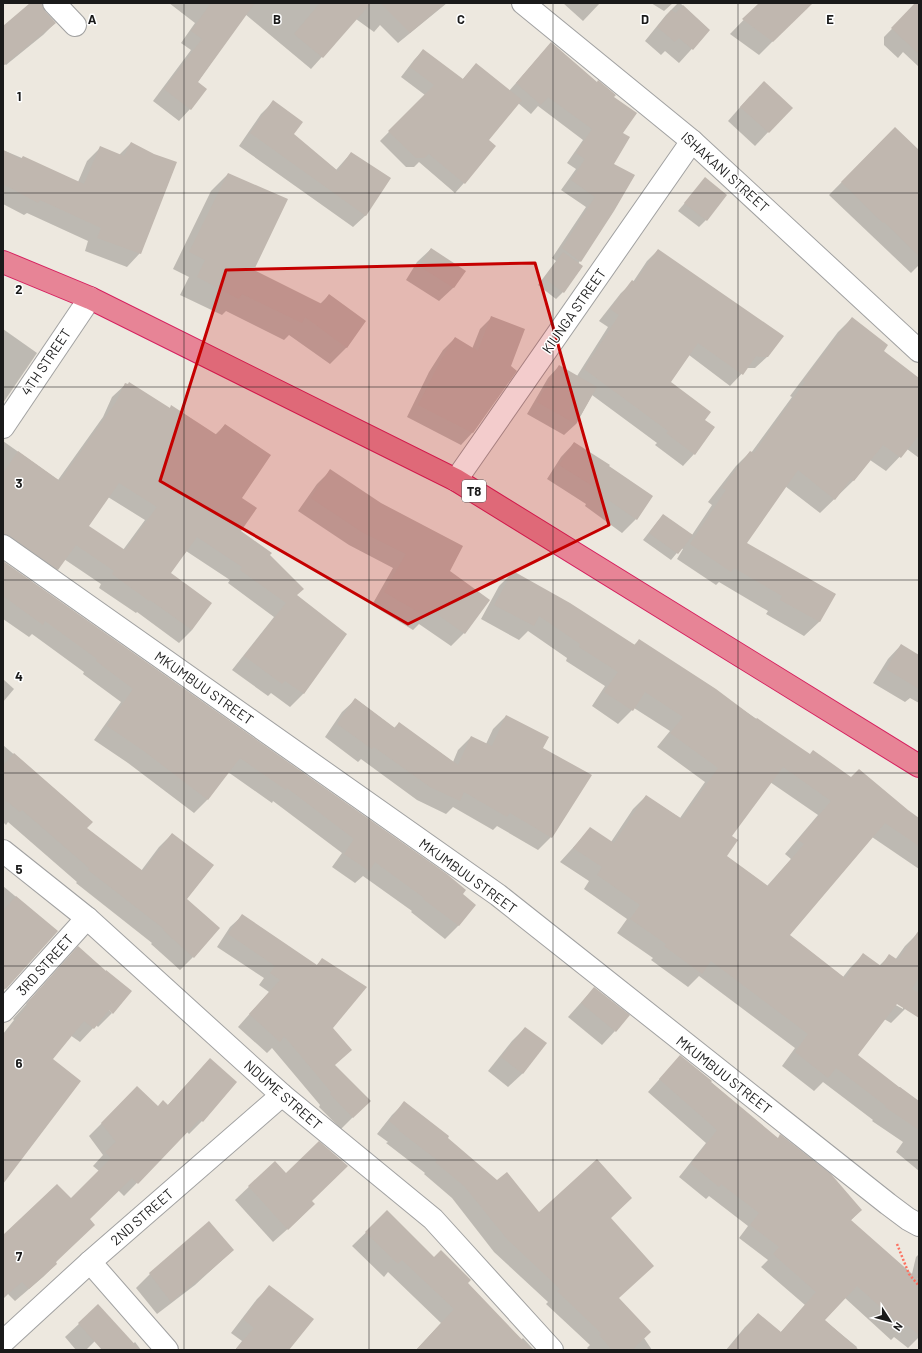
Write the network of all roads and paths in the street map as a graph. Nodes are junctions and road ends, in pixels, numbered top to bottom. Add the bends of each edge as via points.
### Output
1 (54, 3) edge
2 (523, 3) edge
3 (75, 25) dead end
4 (692, 141) junction
5 (3, 262) edge
6 (90, 298) junction
7 (919, 351) edge
8 (3, 427) edge
9 (456, 480) junction
10 (3, 546) edge
11 (919, 766) edge
12 (3, 851) edge
13 (87, 918) junction
14 (3, 1011) edge
15 (282, 1095) junction
16 (919, 1225) edge
17 (896, 1243) dead end
18 (90, 1262) junction
19 (919, 1286) edge
20 (3, 1342) edge
21 (167, 1350) edge
22 (552, 1350) edge

1 - 3 street
2 - 4 street, ISHAKANI STREET
4 - 7 street, ISHAKANI STREET
4 - 9 street, KIUNGA STREET
5 - 6 highway, T8
6 - 8 street, 4TH STREET
6 - 9 highway, T8
9 - 11 highway, T8
10 - 16 street, MKUMBUU STREET via 498,895 881,1199
12 - 13 street, NDUME STREET
13 - 14 street, 3RD STREET
13 - 15 street, NDUME STREET
15 - 18 street, 2ND STREET
15 - 22 street, NDUME STREET via 433,1219
17 - 19 path via 909,1274
18 - 20 street, 2ND STREET
18 - 21 street

